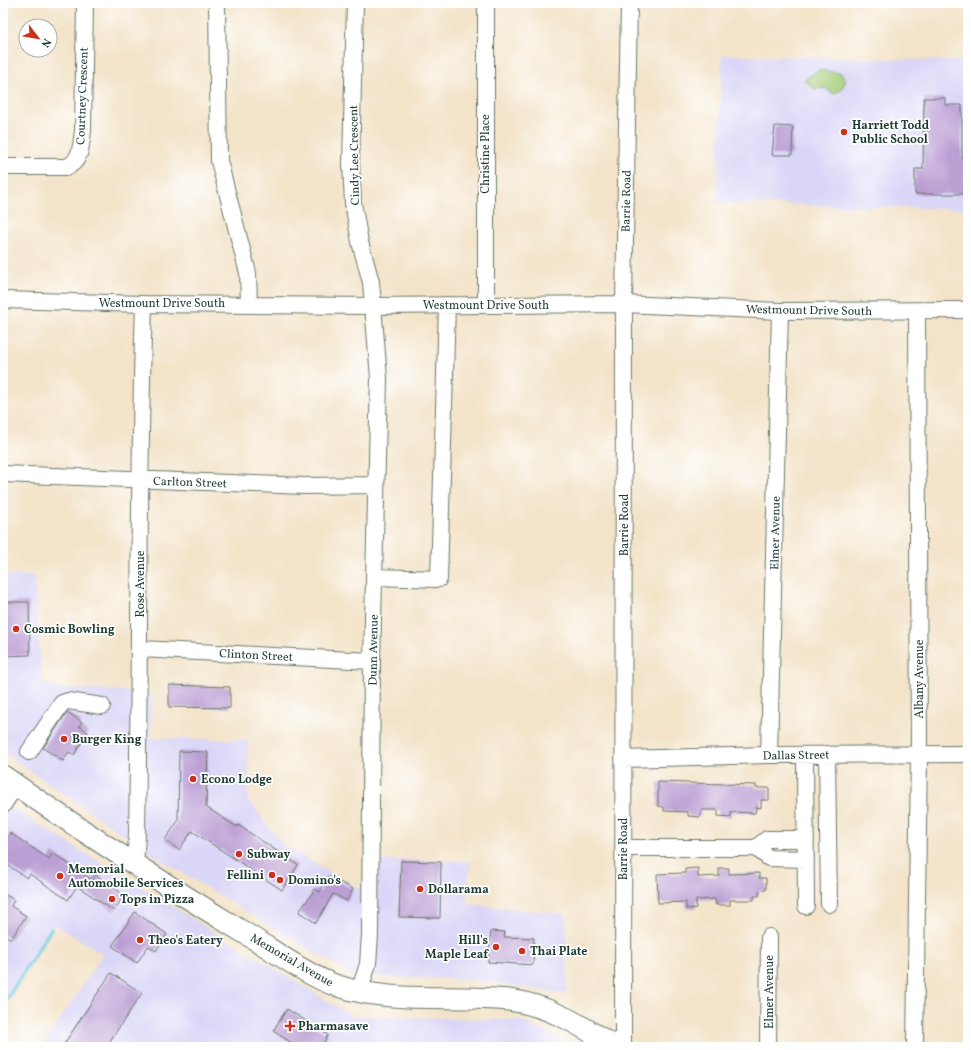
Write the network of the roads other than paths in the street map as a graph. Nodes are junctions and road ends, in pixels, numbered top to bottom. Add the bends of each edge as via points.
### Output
1 (85, 3) edge
2 (217, 3) edge
3 (355, 3) edge
4 (486, 3) edge
5 (629, 3) edge
6 (3, 167) edge
7 (3, 300) edge
8 (144, 304) junction
9 (249, 304) junction
10 (624, 304) junction
11 (447, 305) junction
12 (486, 305) junction
13 (373, 306) junction
14 (968, 310) edge
15 (780, 311) junction
16 (917, 311) junction
17 (3, 474) edge
18 (139, 480) junction
19 (376, 485) junction
20 (374, 577) junction
21 (140, 649) junction
22 (372, 661) junction
23 (102, 706) dead end
24 (29, 752) dead end
25 (805, 754) junction
26 (827, 754) junction
27 (919, 754) junction
28 (968, 754) edge
29 (769, 755) junction
30 (623, 759) junction
31 (9, 781) edge
32 (3, 805) edge
33 (806, 839) junction
34 (623, 848) junction
35 (756, 848) junction
36 (806, 859) junction
37 (135, 864) junction
38 (829, 904) dead end
39 (806, 906) dead end
40 (769, 937) dead end
41 (359, 992) junction
42 (615, 1047) edge
43 (623, 1047) edge
44 (768, 1047) edge
45 (915, 1047) edge

1 - 6 street, Courtney Crescent via 83,130 80,152 74,164 67,167
2 - 9 street via 219,161 248,272
3 - 13 street, Cindy Lee Crescent via 351,163 353,203 371,282
4 - 12 street, Christine Place
5 - 10 street, Barrie Road
7 - 8 street, Westmount Drive South
8 - 9 street, Westmount Drive South
8 - 18 street, Rose Avenue
9 - 13 street, Westmount Drive South
10 - 12 street, Westmount Drive South
10 - 15 street, Westmount Drive South
10 - 30 street, Barrie Road
11 - 12 street, Westmount Drive South
11 - 13 street, Westmount Drive South
11 - 20 street via 439,579
13 - 19 street, Dunn Avenue via 379,378
14 - 16 street, Westmount Drive South
15 - 16 street, Westmount Drive South
15 - 29 street, Elmer Avenue
16 - 27 street, Albany Avenue
17 - 18 street, Carlton Street
18 - 19 street, Carlton Street via 304,486
18 - 21 street, Rose Avenue
19 - 20 street, Dunn Avenue
20 - 22 street, Dunn Avenue
21 - 22 street, Clinton Street
21 - 37 street, Rose Avenue
22 - 41 street, Dunn Avenue via 370,934 368,964
23 - 24 street via 68,701 62,703
25 - 26 street, Dallas Street
25 - 29 street, Dallas Street
25 - 33 street
26 - 27 street, Dallas Street
26 - 38 street
27 - 28 street, Dallas Street
27 - 45 street, Albany Avenue
29 - 30 street, Dallas Street
30 - 34 street, Barrie Road
31 - 32 street
31 - 37 main road, Memorial Avenue
33 - 35 street via 767,839
33 - 36 street
34 - 35 street
34 - 43 street, Barrie Road
35 - 36 street via 769,858
36 - 39 street
37 - 41 main road, Memorial Avenue via 320,978
40 - 44 street, Elmer Avenue
41 - 42 main road, Memorial Avenue via 403,997 510,1000 572,1020

